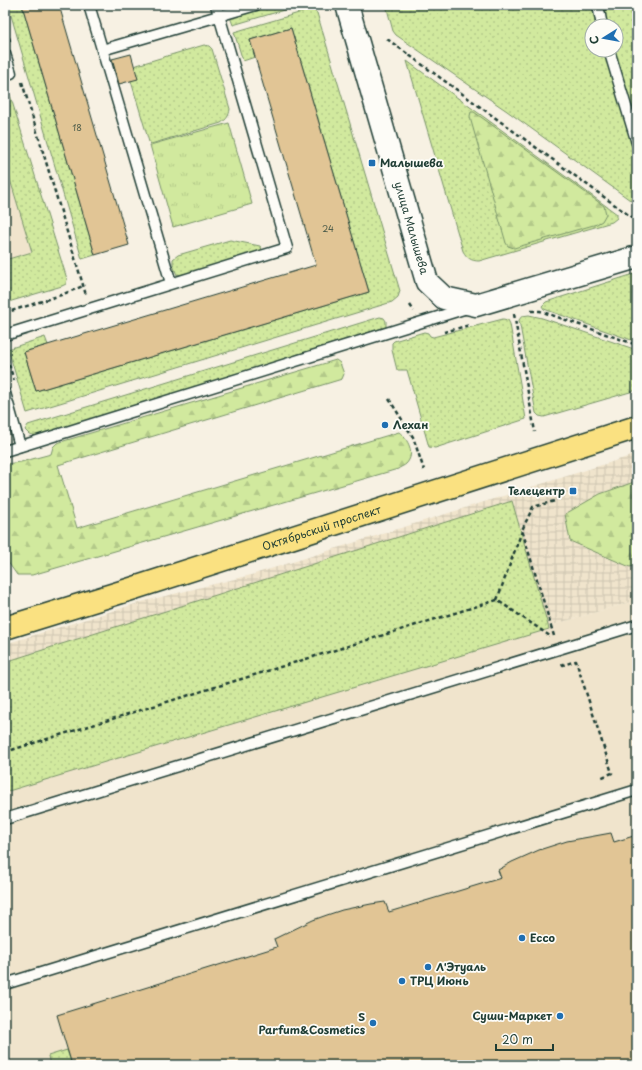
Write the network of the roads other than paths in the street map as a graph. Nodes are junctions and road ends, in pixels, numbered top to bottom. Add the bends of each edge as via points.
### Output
1 (89, 5) edge
2 (216, 5) edge
3 (256, 5) edge
4 (347, 5) edge
5 (598, 5) edge
6 (219, 16) junction
7 (600, 18) edge
8 (102, 50) junction
9 (5, 54) edge
10 (611, 58) edge
11 (5, 75) edge
12 (637, 143) edge
13 (637, 257) edge
14 (171, 283) junction
15 (476, 314) junction
16 (5, 335) edge
17 (5, 393) edge
18 (637, 427) edge
19 (20, 446) junction
20 (5, 451) edge
21 (637, 625) edge
22 (5, 628) edge
23 (637, 790) edge
24 (5, 819) edge
25 (5, 984) edge

1 - 8 lane
2 - 6 lane
3 - 6 lane
4 - 15 street, улица Малышева via 427,282 444,298
5 - 7 lane
6 - 8 lane
6 - 14 lane via 287,248
8 - 14 lane
9 - 11 lane via 11,73
10 - 12 lane
13 - 15 street, улица Малышева
14 - 16 lane
15 - 19 lane via 422,322
17 - 19 lane
18 - 22 main road, Октябрьский проспект
19 - 20 lane
21 - 24 lane
23 - 25 lane

